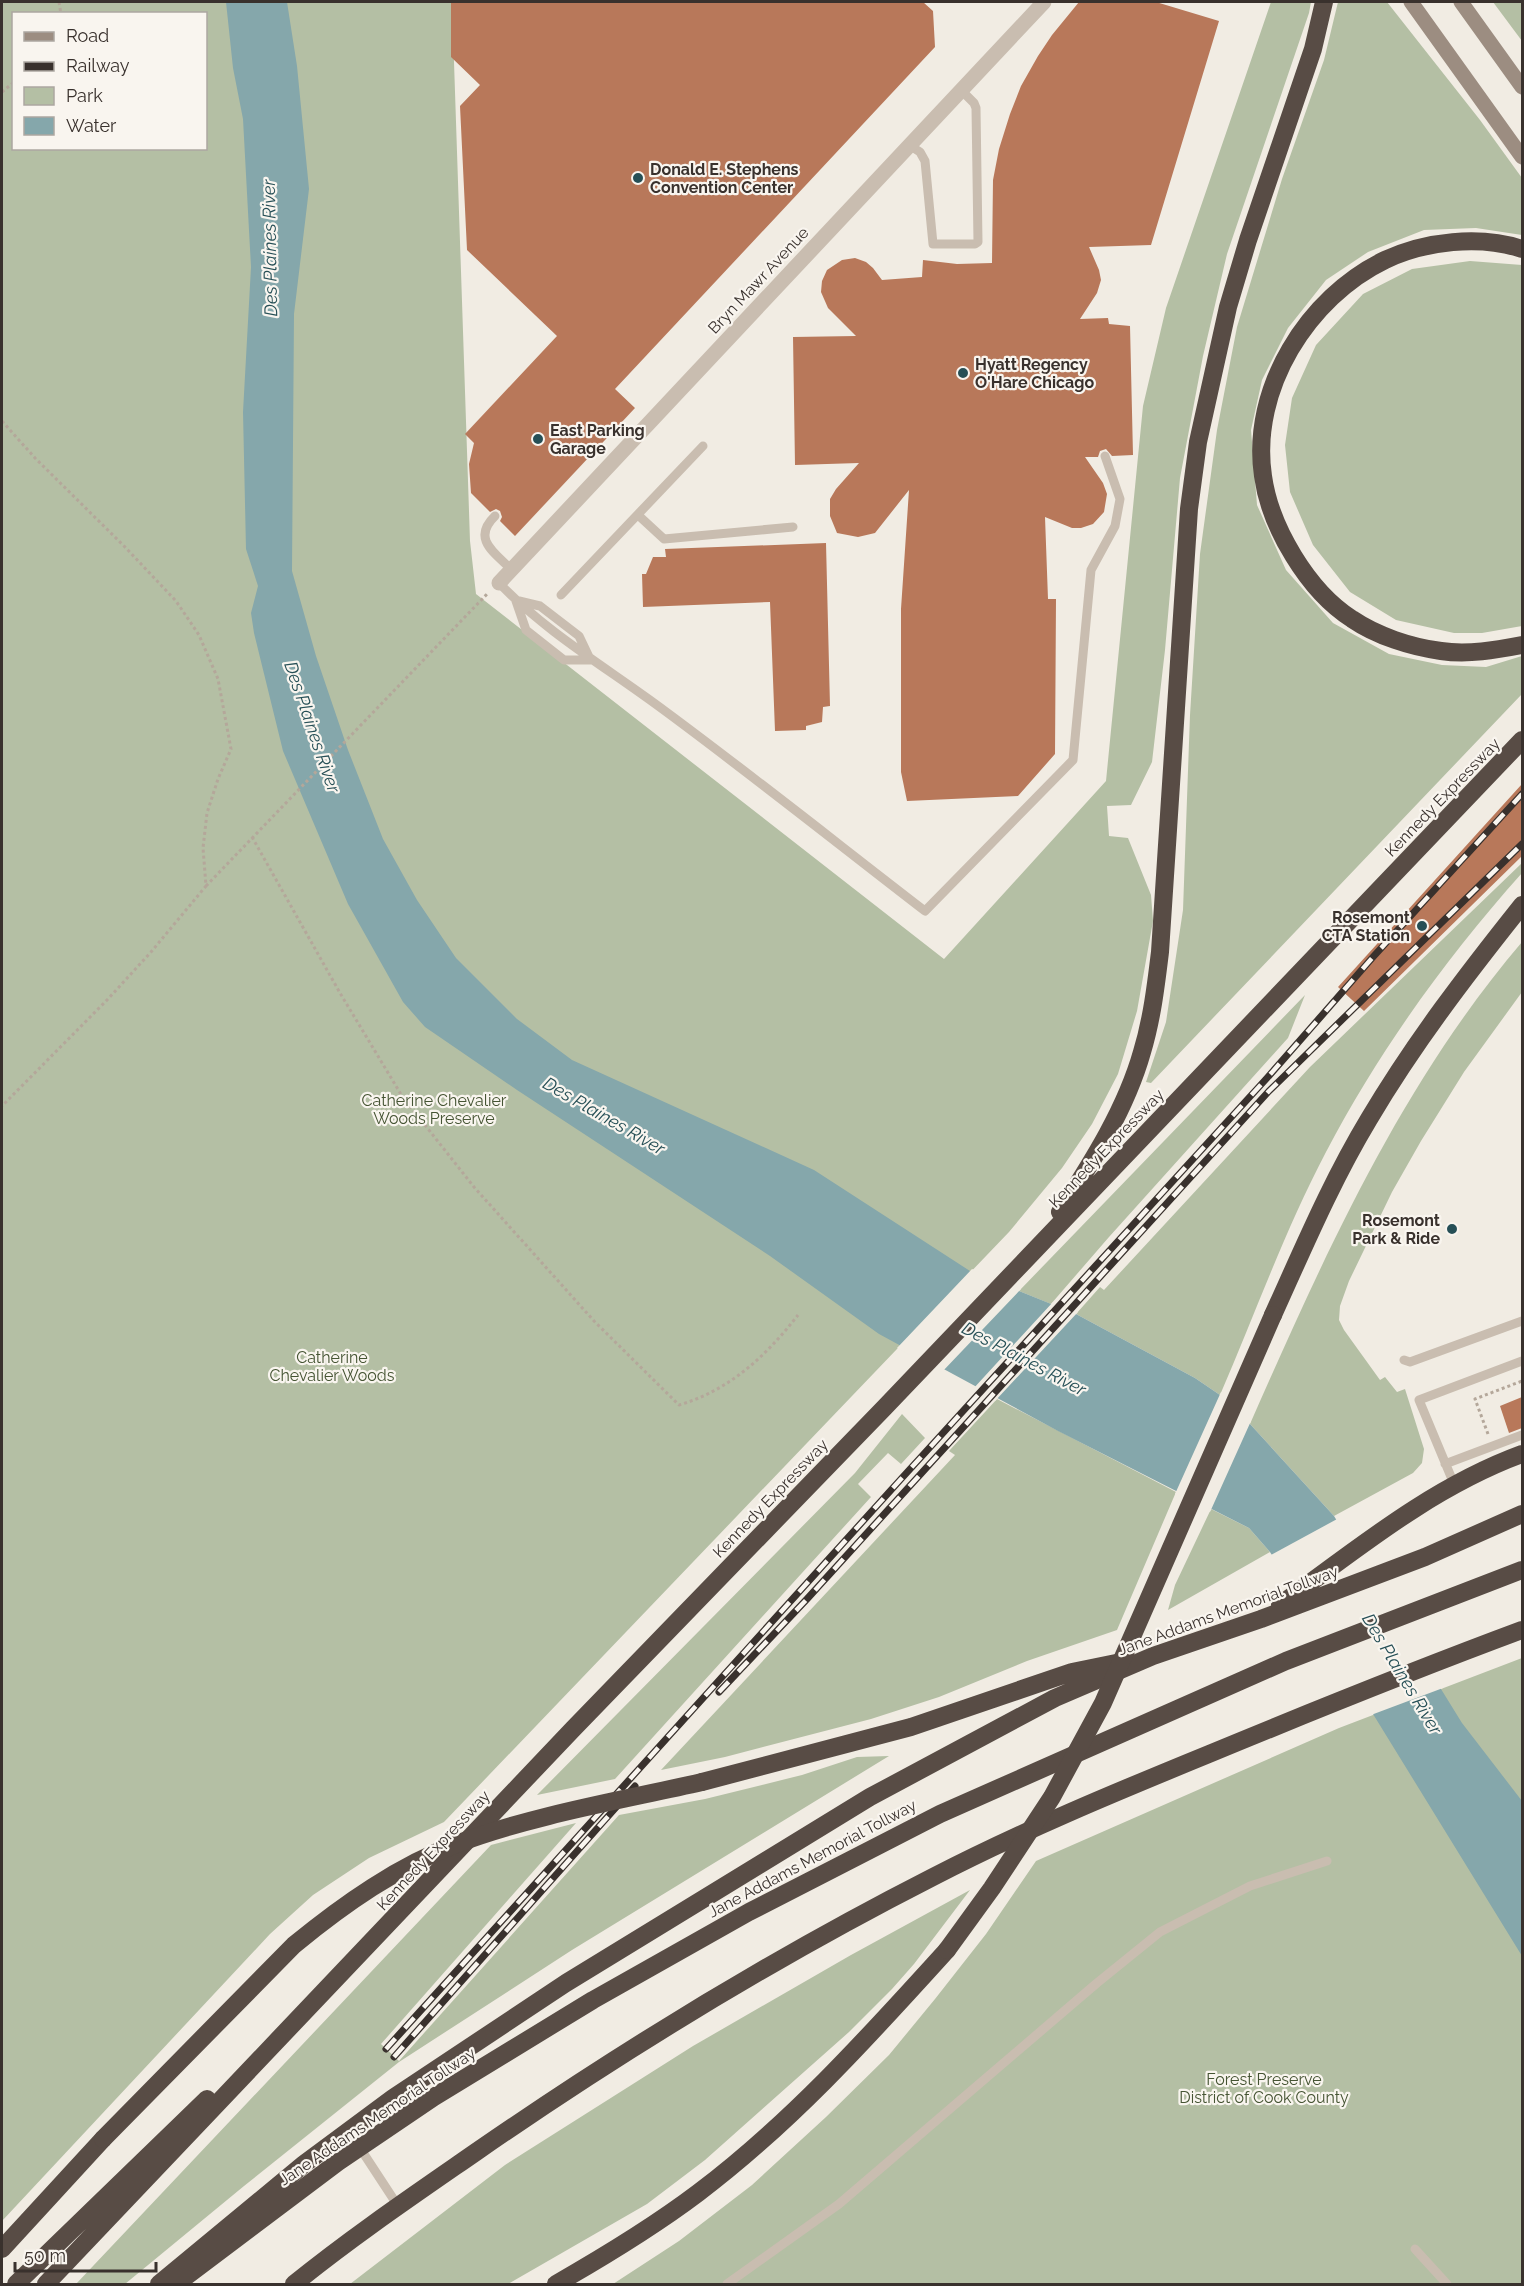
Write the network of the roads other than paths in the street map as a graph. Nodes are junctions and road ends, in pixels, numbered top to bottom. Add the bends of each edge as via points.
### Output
1 (1044, 2) edge
2 (1324, 2) edge
3 (1411, 2) edge
4 (1461, 2) edge
5 (1522, 87) edge
6 (961, 90) junction
7 (909, 146) junction
8 (1522, 157) edge
9 (1522, 249) edge
10 (703, 446) dead end
11 (1105, 456) dead end
12 (638, 515) junction
13 (495, 516) dead end
14 (793, 527) dead end
15 (512, 570) junction
16 (499, 583) joint
17 (561, 595) dead end
18 (515, 600) junction
19 (1522, 645) edge
20 (591, 660) junction
21 (1522, 740) edge
22 (1522, 905) edge
23 (1038, 1247) junction
24 (1522, 1321) edge
25 (1404, 1360) dead end
26 (1522, 1361) edge
27 (1522, 1435) edge
28 (1522, 1454) edge
29 (1445, 1464) junction
30 (1454, 1484) junction
31 (1522, 1514) edge
32 (1522, 1526) edge
33 (1475, 1536) junction
34 (1522, 1570) edge
35 (1261, 1618) junction
36 (1522, 1630) edge
37 (1154, 1656) junction
38 (1327, 1861) dead end
39 (380, 1935) junction
40 (360, 2148) junction
41 (398, 2206) junction
42 (2, 2249) edge
43 (1415, 2249) dead end
44 (16, 2284) edge
45 (46, 2284) edge
46 (159, 2284) edge
47 (176, 2284) edge
48 (294, 2284) edge
49 (556, 2284) edge
50 (726, 2284) edge
51 (1447, 2284) edge

1 - 6 street, Bryn Mawr Avenue
2 - 23 highway via 1313,49 1228,307 1198,442 1190,509 1161,940 1142,1054 1108,1133
3 - 8 main road
4 - 5 main road
6 - 7 street, Bryn Mawr Avenue
6 - 7 lane via 976,108 978,242 933,244 925,160
7 - 15 street, Bryn Mawr Avenue
9 - 19 highway via 1482,242 1425,246 1399,254 1347,282 1297,337 1281,368 1263,427 1262,474 1278,526 1305,573 1349,618 1386,636 1443,652
10 - 12 lane
11 - 20 lane via 1120,499 1115,526 1090,570 1073,760 925,911 664,710
12 - 14 lane via 664,539
12 - 17 lane
13 - 15 lane via 483,531 484,540
15 - 16 street, Bryn Mawr Avenue
16 - 18 lane
18 - 20 lane via 540,606 579,636
18 - 20 lane via 526,630 556,654 564,660
21 - 23 highway, Kennedy Expressway
22 - 49 highway, bridge via 1410,1053 1328,1195 1103,1703 1052,1797 992,1888 947,1950 824,2083 760,2142 637,2237
23 - 39 highway, Kennedy Expressway
24 - 25 lane via 1410,1362
26 - 29 lane via 1419,1400
27 - 29 lane
28 - 30 highway
29 - 30 lane
30 - 35 highway via 1402,1515
31 - 33 highway
32 - 33 highway
33 - 35 highway, Jane Addams Memorial Tollway
34 - 40 highway, Jane Addams Memorial Tollway via 1286,1661 940,1814 749,1912 593,2000 434,2097
35 - 37 highway, Jane Addams Memorial Tollway
36 - 41 highway via 1315,1710 1070,1813 935,1876 801,1947 660,2030
37 - 42 highway, bridge via 1072,1672 911,1727 494,1832 458,1843 392,1875 326,1918 294,1946 103,2139
37 - 46 highway, Jane Addams Memorial Tollway via 1054,1698 870,1797 566,1983 384,2105 304,2164
38 - 50 lane via 1250,1886 1160,1932 839,2204
39 - 44 highway
39 - 45 highway, Kennedy Expressway
40 - 41 lane
40 - 47 highway, Jane Addams Memorial Tollway
41 - 48 highway
43 - 51 lane

